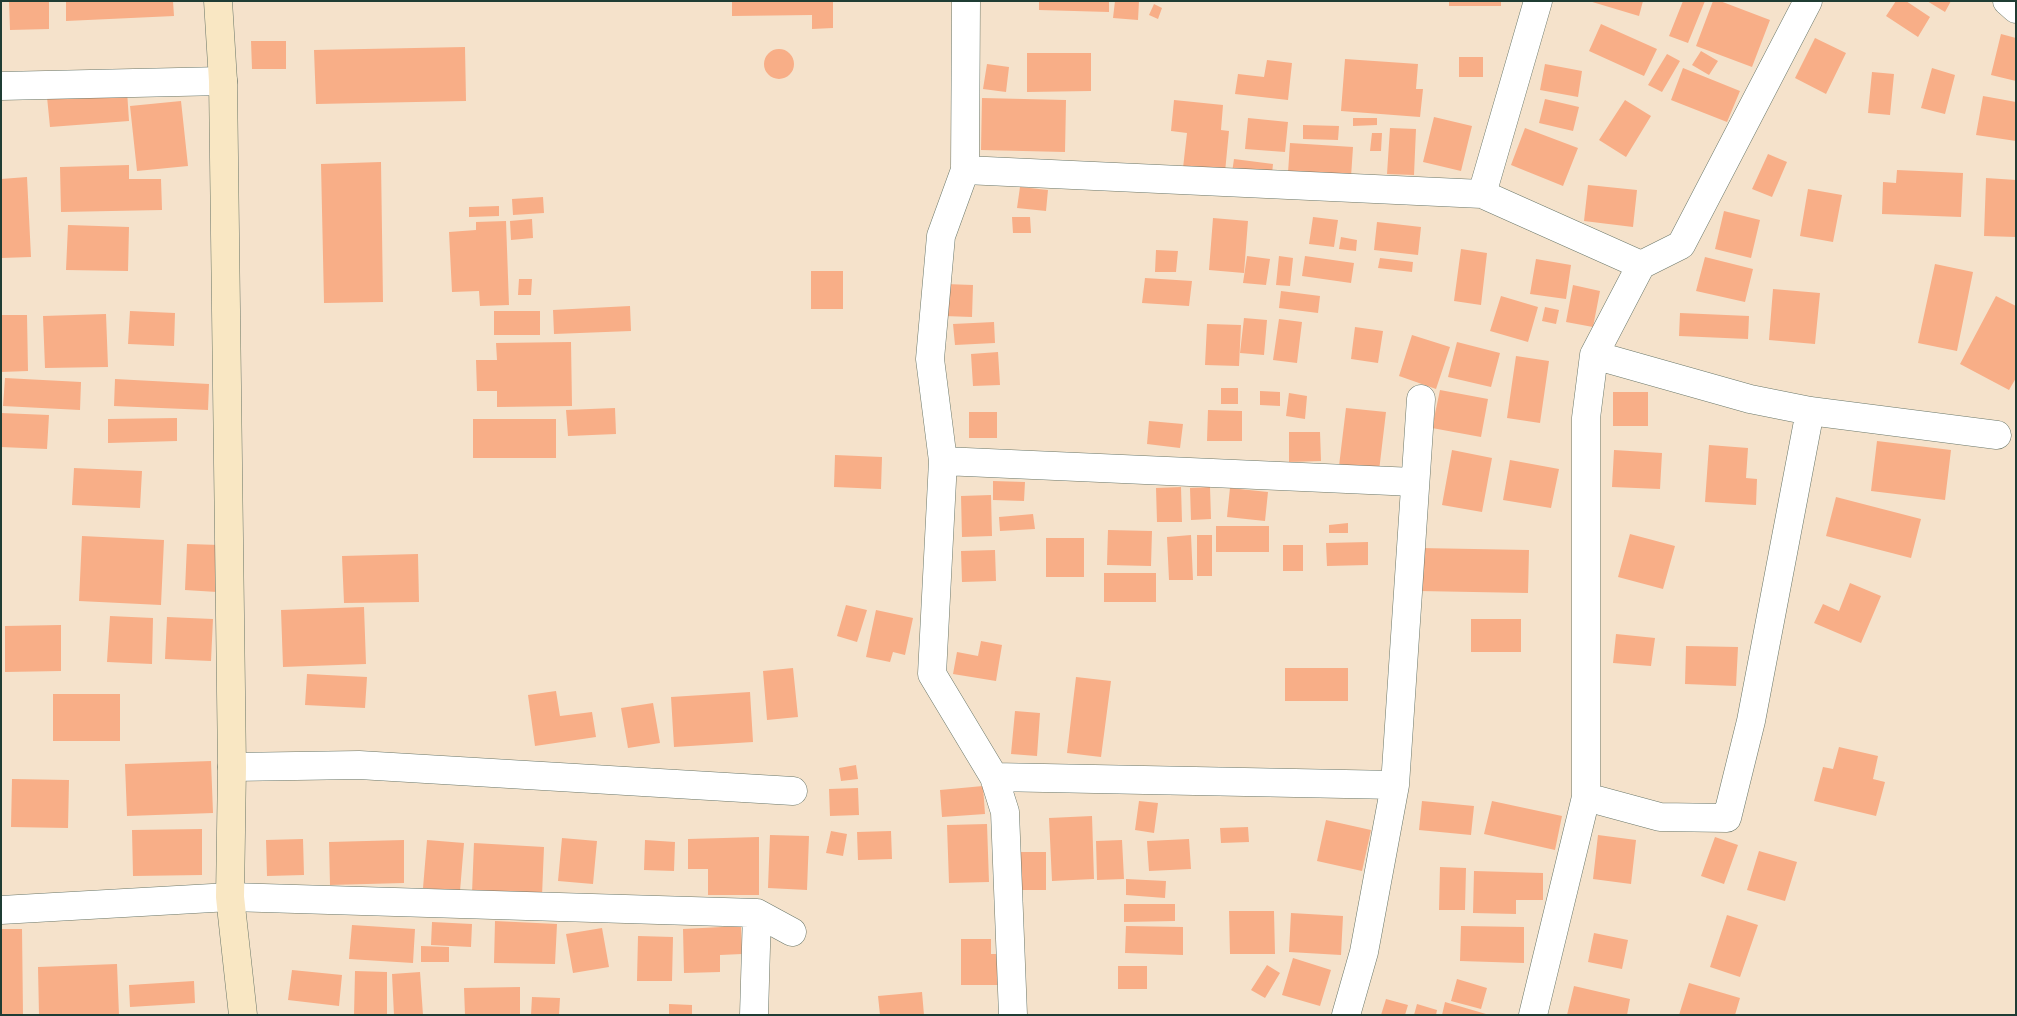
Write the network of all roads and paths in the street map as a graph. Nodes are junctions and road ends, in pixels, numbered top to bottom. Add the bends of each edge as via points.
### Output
1 (218, 1) edge
2 (966, 1) edge
3 (1538, 1) edge
4 (1808, 1) edge
5 (2007, 1) edge
6 (2016, 9) edge
7 (223, 82) junction
8 (1, 86) edge
9 (965, 170) junction
10 (1482, 194) junction
11 (1640, 264) junction
12 (1594, 355) junction
13 (1421, 399) dead end
14 (1810, 411) junction
15 (1997, 435) dead end
16 (943, 461) junction
17 (1414, 482) junction
18 (232, 767) junction
19 (994, 777) junction
20 (1395, 785) junction
21 (793, 791) dead end
22 (1586, 797) junction
23 (230, 897) junction
24 (1, 910) edge
25 (757, 913) junction
26 (792, 932) dead end
27 (243, 1015) edge
28 (754, 1015) edge
29 (1013, 1015) edge
30 (1346, 1015) edge
31 (1533, 1015) edge

1 - 7 street
2 - 9 street
3 - 10 street
4 - 11 street via 1681,245
5 - 6 street
7 - 8 street
7 - 18 street
9 - 10 street
9 - 16 street via 942,236 930,359
10 - 11 street
11 - 12 street
12 - 14 street via 1750,399
12 - 22 street via 1586,418
13 - 17 street
14 - 15 street
14 - 22 street via 1751,721 1727,818 1660,817
16 - 17 street
16 - 19 street via 932,674
17 - 20 street
18 - 21 street via 359,766
18 - 23 street
19 - 20 street
19 - 29 street via 1005,812
20 - 30 street via 1364,952
22 - 31 street
23 - 24 street
23 - 25 street
23 - 27 street
25 - 26 street
25 - 28 street

